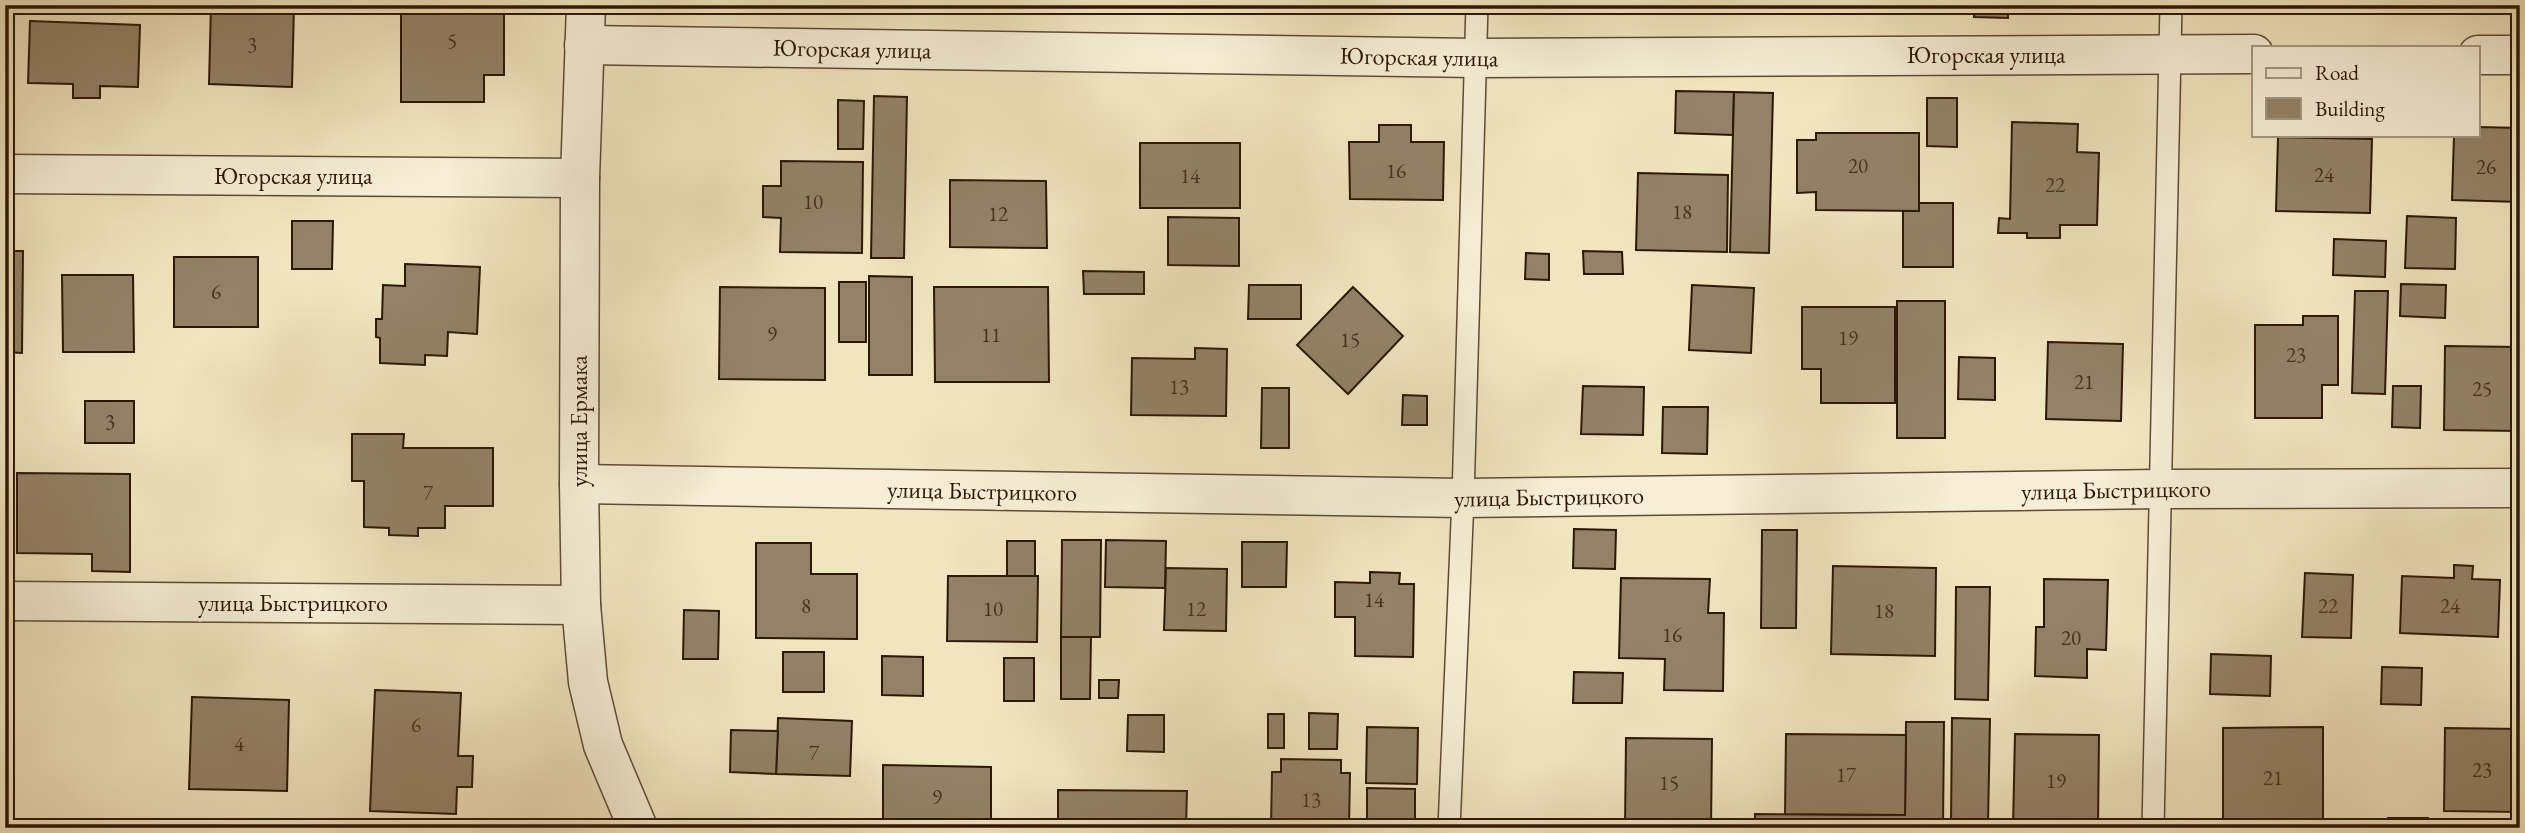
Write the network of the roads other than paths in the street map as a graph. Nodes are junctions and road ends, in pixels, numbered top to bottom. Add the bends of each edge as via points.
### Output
1 (586, 5) edge
2 (1477, 5) edge
3 (2171, 5) edge
4 (584, 45) junction
5 (2169, 53) junction
6 (2252, 54) edge
7 (2480, 55) edge
8 (2520, 55) edge
9 (1476, 58) junction
10 (5, 174) edge
11 (580, 178) junction
12 (579, 484) junction
13 (2520, 488) edge
14 (2160, 489) junction
15 (1464, 498) junction
16 (5, 601) edge
17 (581, 605) junction
18 (638, 828) edge
19 (1448, 828) edge
20 (2153, 828) edge

1 - 4 street, улица Ермака
2 - 9 lane
3 - 5 lane
4 - 9 street, Югорская улица
4 - 11 street, улица Ермака
5 - 6 street, Югорская улица
5 - 9 street, Югорская улица
5 - 14 lane
7 - 8 street
9 - 15 lane
10 - 11 street, Югорская улица
11 - 12 street, улица Ермака
12 - 15 street, улица Быстрицкого
12 - 17 street, улица Ермака
13 - 14 street, улица Быстрицкого
14 - 15 street, улица Быстрицкого
14 - 20 lane
15 - 19 lane
16 - 17 street, улица Быстрицкого
17 - 18 street, улица Ермака via 589,682 603,745

